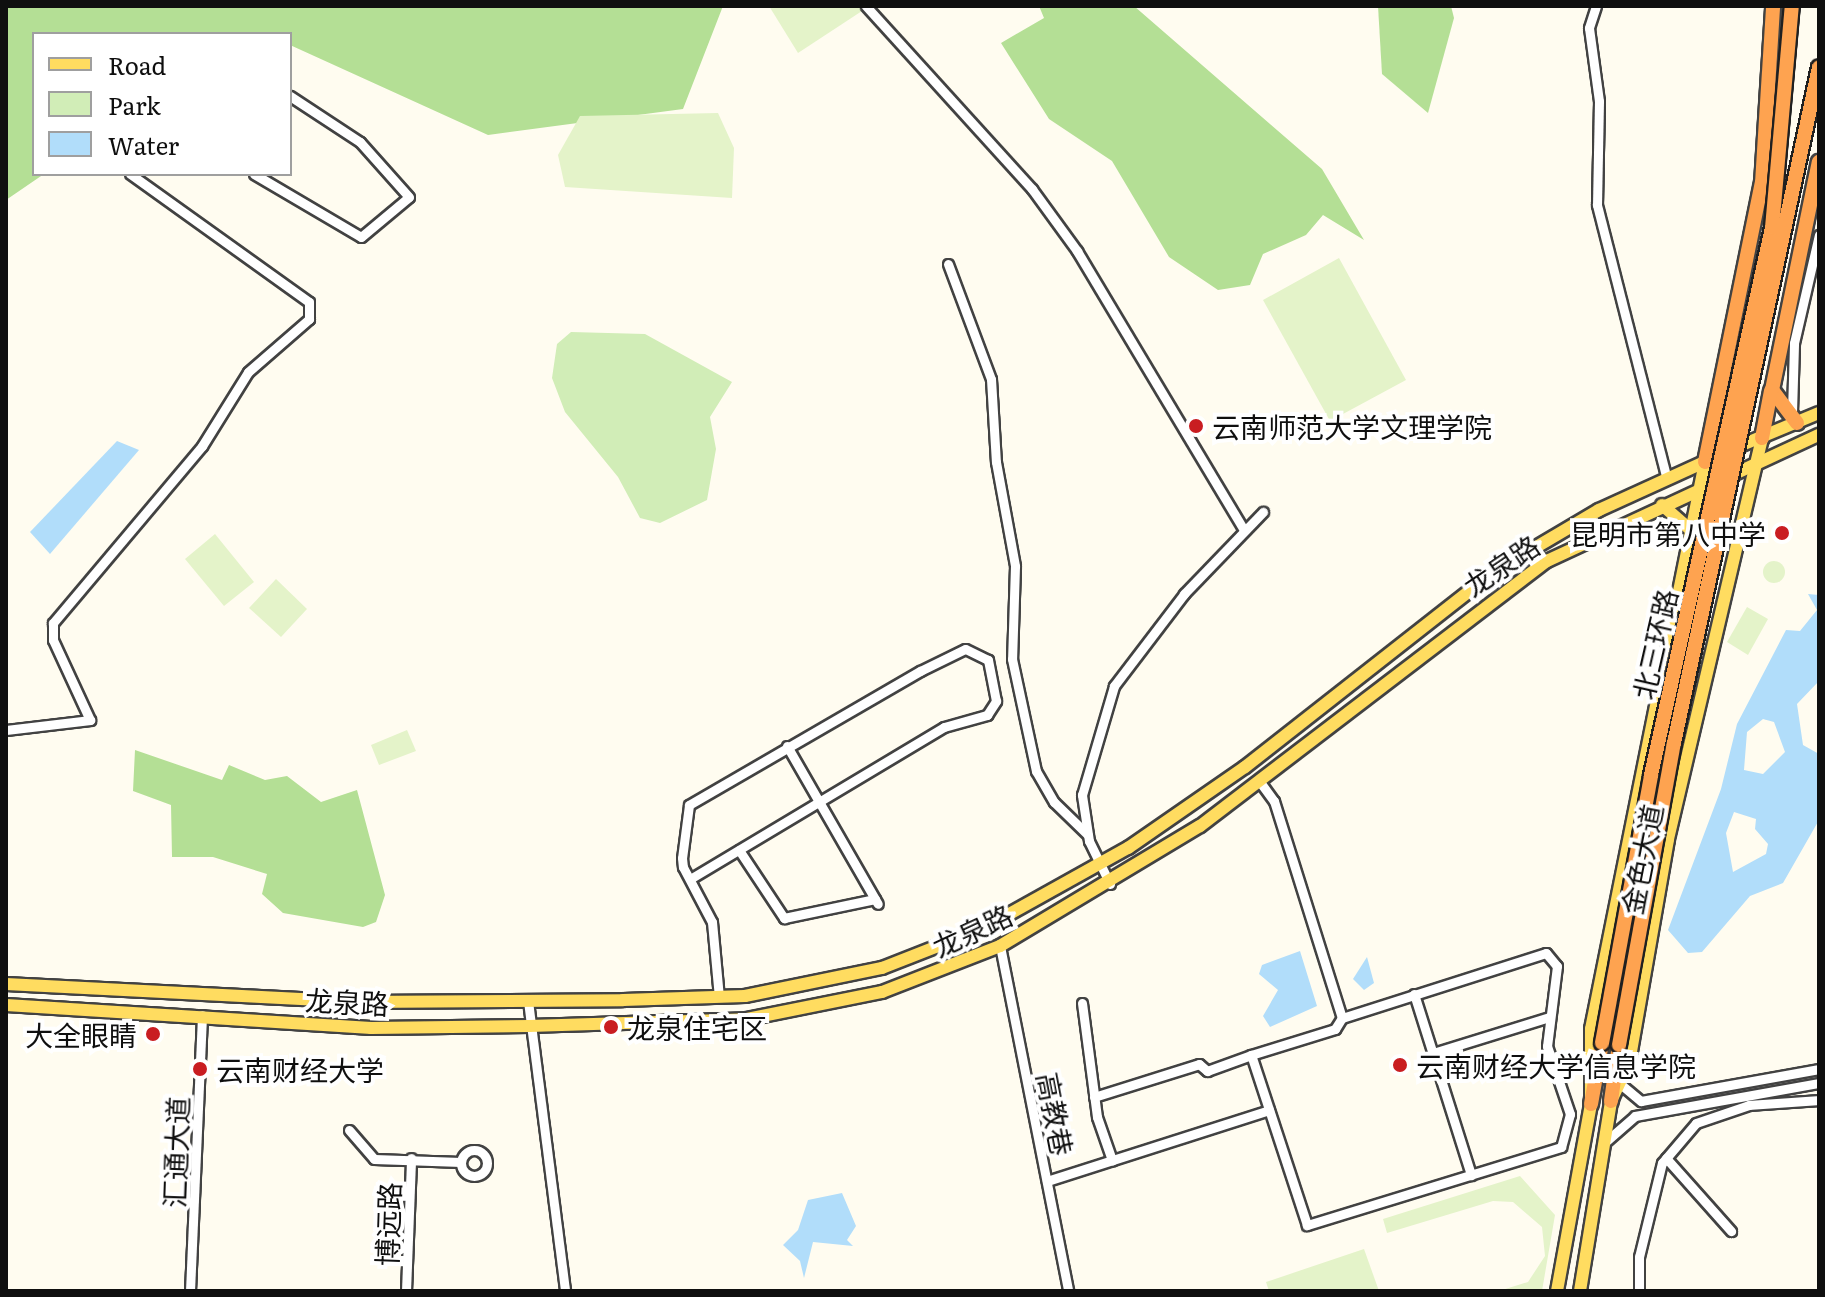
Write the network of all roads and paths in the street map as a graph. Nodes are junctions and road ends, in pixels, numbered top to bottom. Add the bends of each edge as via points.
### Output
1 (866, 6) edge
2 (1596, 6) edge
3 (1773, 6) edge
4 (1792, 6) edge
5 (1819, 67) edge
6 (292, 97) edge
7 (1819, 162) edge
8 (133, 176) edge
9 (257, 176) edge
10 (1819, 235) edge
11 (948, 264) dead end
12 (1772, 390) junction
13 (1819, 413) edge
14 (1797, 423) junction
15 (1819, 435) edge
16 (1762, 438) junction
17 (1705, 462) junction
18 (1754, 463) junction
19 (1667, 479) junction
20 (1699, 488) junction
21 (1662, 505) junction
22 (1263, 512) dead end
23 (1690, 529) junction
24 (1244, 530) junction
25 (1682, 574) junction
26 (1724, 583) junction
27 (6, 730) edge
28 (787, 746) junction
29 (1260, 782) junction
30 (819, 802) junction
31 (1088, 835) junction
32 (739, 850) junction
33 (1100, 862) junction
34 (690, 879) junction
35 (1110, 884) junction
36 (1000, 946) junction
37 (6, 984) edge
38 (1414, 994) junction
39 (719, 997) junction
40 (528, 1001) junction
41 (1082, 1003) dead end
42 (6, 1005) edge
43 (202, 1015) junction
44 (1549, 1017) junction
45 (1342, 1018) junction
46 (529, 1026) junction
47 (1433, 1053) junction
48 (1251, 1055) junction
49 (1615, 1068) junction
50 (1819, 1069) edge
51 (1819, 1083) edge
52 (1619, 1085) junction
53 (1094, 1097) junction
54 (1819, 1100) edge
55 (1611, 1101) junction
56 (1591, 1104) junction
57 (1269, 1110) junction
58 (349, 1130) dead end
59 (1604, 1143) junction
60 (411, 1158) junction
61 (1666, 1158) junction
62 (1112, 1160) junction
63 (461, 1162) dead end
64 (1471, 1175) junction
65 (1047, 1181) junction
66 (1731, 1231) dead end
67 (190, 1291) edge
68 (406, 1291) edge
69 (565, 1291) edge
70 (1068, 1291) edge
71 (1557, 1291) edge
72 (1580, 1291) edge
73 (1639, 1291) edge

1 - 24 street via 1032,189 1077,251
2 - 19 street via 1589,28 1599,101 1597,205
3 - 17 highway via 1762,183
4 - 56 highway, 北三环路, bridge via 1772,228 1651,775
5 - 49 highway, 北三环路, bridge via 1674,743
6 - 9 street via 360,142 409,197 361,237
7 - 12 highway
8 - 27 street via 309,302 309,319 248,372 202,446 53,623 53,640 90,720
10 - 14 street via 1790,376
11 - 31 street via 991,379 996,462 1015,566 1012,659 1036,771
12 - 14 highway
12 - 16 highway
13 - 14 main road, 龙泉路
14 - 16 main road, 龙泉路
15 - 18 main road, 龙泉路
16 - 17 main road, 龙泉路
16 - 18 main road, 金色大道
17 - 19 main road, 龙泉路
17 - 20 main road, 金色大道
18 - 20 main road, 龙泉路
18 - 26 main road, 金色大道
19 - 33 main road, 龙泉路 via 1492,573 1187,811
20 - 21 main road, 龙泉路
20 - 23 main road, 金色大道
21 - 23 main road
21 - 29 main road, 龙泉路 via 1511,585
22 - 24 street
23 - 25 main road, 金色大道
24 - 31 street via 1114,686 1082,795
25 - 26 main road via 1706,564
25 - 56 main road, 金色大道 via 1591,1029
26 - 52 main road, 金色大道
28 - 30 street
28 - 30 street via 856,702 965,649 988,660 996,701 987,715 944,727
28 - 34 street via 685,811 682,858
29 - 35 main road, 龙泉路
29 - 45 street via 1274,801
30 - 32 street
30 - 32 street via 876,901 784,918
31 - 33 street
32 - 34 street
33 - 35 street
33 - 39 main road, 龙泉路 via 934,951 832,982
34 - 39 street via 715,932
35 - 36 main road, 龙泉路
36 - 46 main road, 龙泉路 via 882,992 783,1014
36 - 65 street, 高教巷
37 - 40 main road, 龙泉路 via 360,1002
38 - 44 street via 1546,953 1557,966
38 - 45 street
38 - 47 street
39 - 40 main road, 龙泉路
40 - 46 street
41 - 53 street
42 - 43 main road, 龙泉路
43 - 46 main road, 龙泉路 via 371,1028
43 - 67 street, 汇通大道
44 - 47 street
44 - 64 street via 1547,1046 1570,1114 1561,1147
45 - 48 street via 1335,1029
46 - 69 street
47 - 64 street
48 - 53 street
48 - 57 street
49 - 52 street
49 - 55 highway, 北三环路
50 - 52 street via 1641,1101
51 - 59 street via 1635,1116
52 - 55 main road, 金色大道
53 - 62 street
54 - 61 street via 1707,1116
55 - 59 main road, 金色大道
56 - 71 main road, 金色大道
57 - 62 street
57 - 64 street via 1307,1225
58 - 60 street via 374,1159
59 - 72 main road, 金色大道
60 - 63 street
60 - 68 street, 博远路
61 - 66 street
61 - 73 street via 1639,1257
62 - 65 street
65 - 70 street, 高教巷

